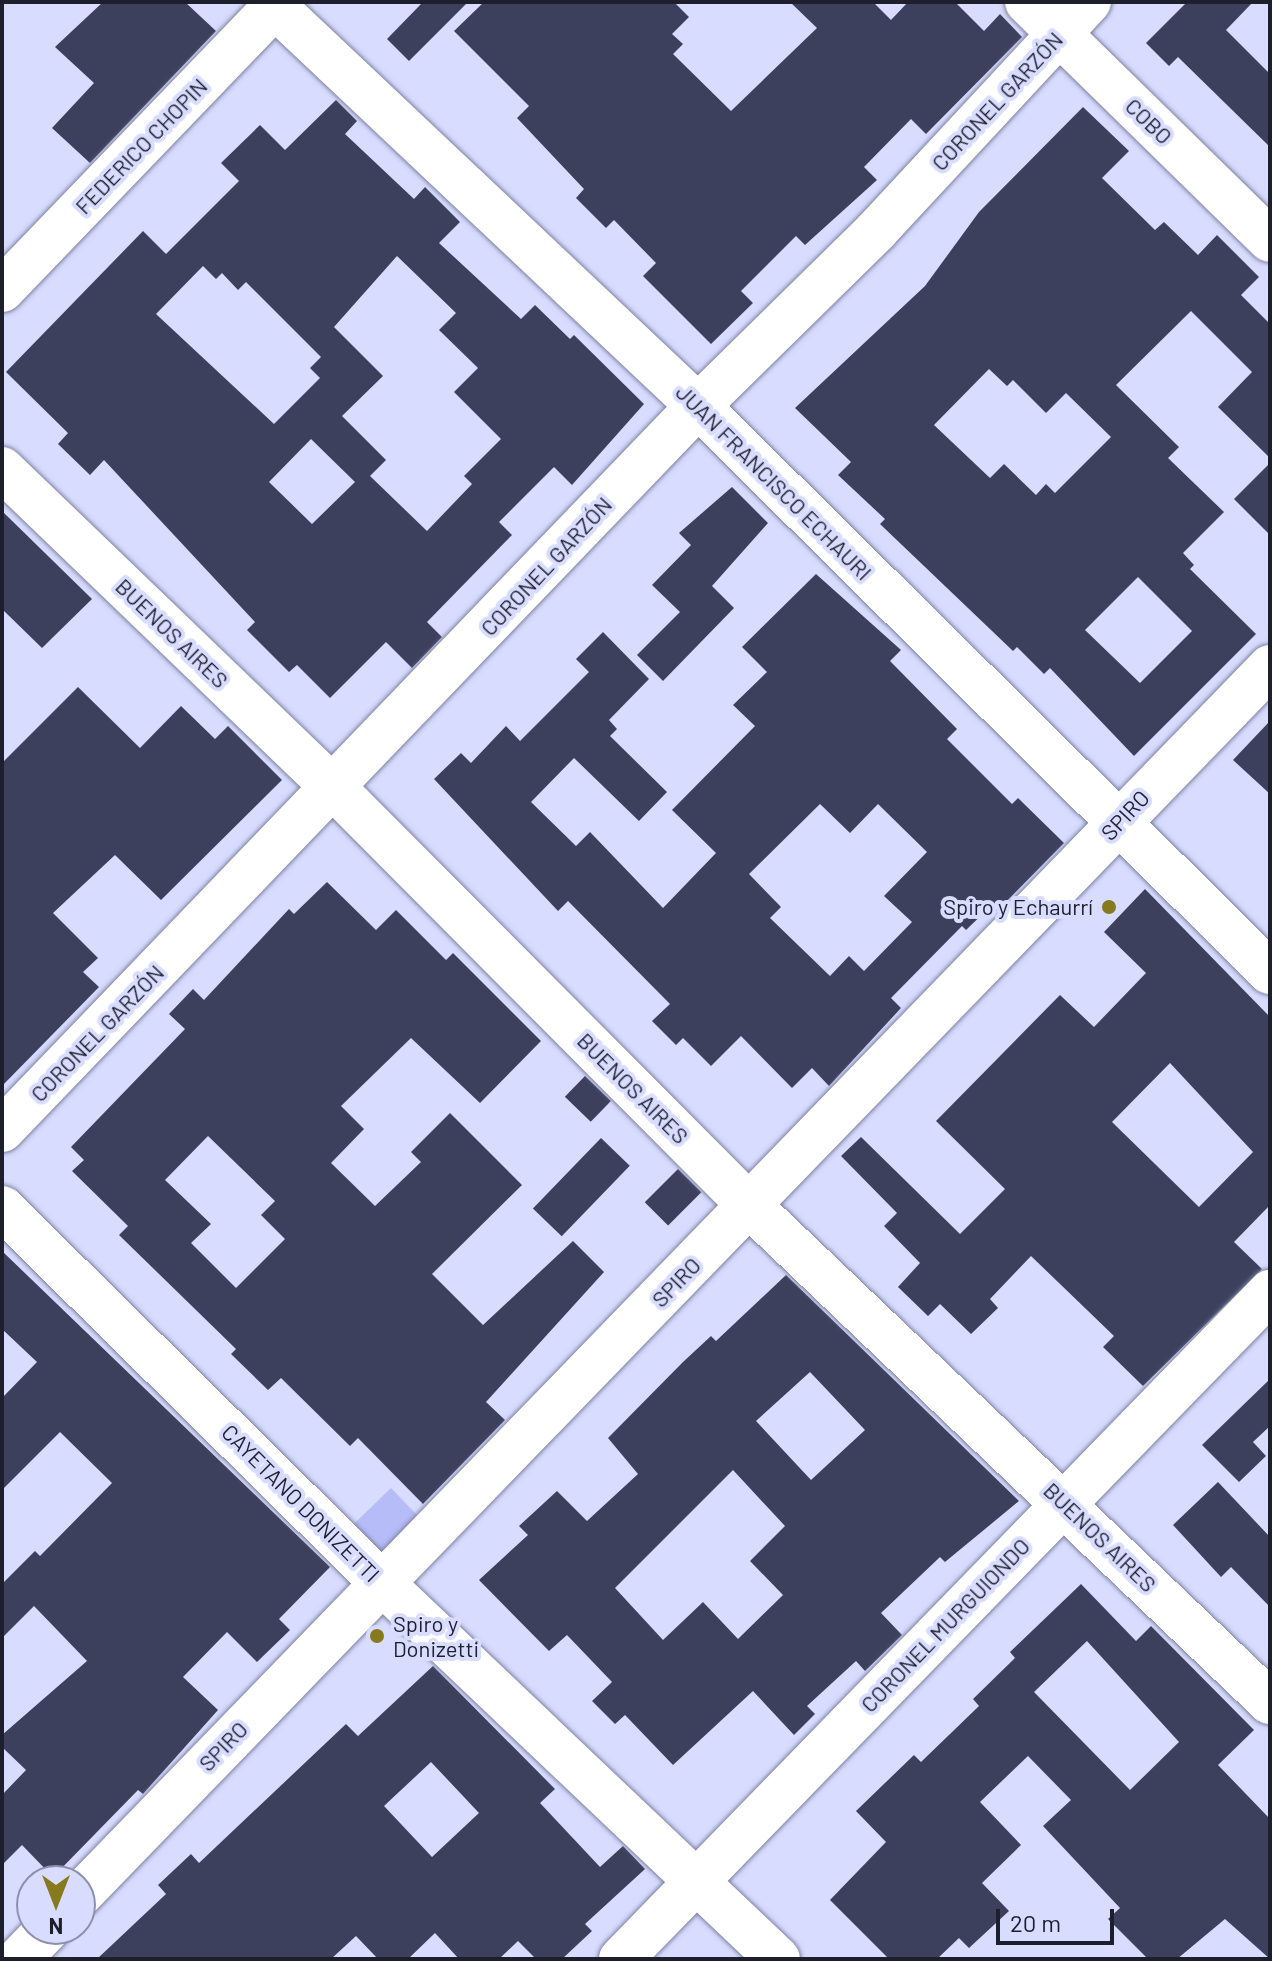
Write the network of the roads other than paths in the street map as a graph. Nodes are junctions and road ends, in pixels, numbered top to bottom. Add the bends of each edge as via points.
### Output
1 (1027, 2) edge
2 (1089, 2) edge
3 (275, 4) edge
4 (1059, 33) junction
5 (1270, 240) edge
6 (2, 290) edge
7 (698, 406) junction
8 (2, 469) edge
9 (1270, 667) edge
10 (335, 789) junction
11 (1116, 823) junction
12 (1270, 972) edge
13 (2, 1130) edge
14 (750, 1206) junction
15 (2, 1208) edge
16 (1270, 1292) edge
17 (1065, 1503) junction
18 (382, 1583) junction
19 (1270, 1702) edge
20 (96, 1878) edge
21 (694, 1883) junction
22 (621, 1959) edge
23 (778, 1959) edge

1 - 4 street, COBO
2 - 4 street, CORONEL GARZÓN
3 - 6 street, FEDERICO CHOPIN
3 - 7 street, JUAN FRANCISCO ECHAURI
4 - 5 street, COBO
4 - 7 street, CORONEL GARZÓN via 876,231
7 - 10 street, CORONEL GARZÓN
7 - 11 street, JUAN FRANCISCO ECHAURI
8 - 10 street, BUENOS AIRES
9 - 11 street, SPIRO
10 - 13 street, CORONEL GARZÓN
10 - 14 street, BUENOS AIRES
11 - 12 street, JUAN FRANCISCO ECHAURI
11 - 14 street, SPIRO
14 - 17 street, BUENOS AIRES
14 - 18 street, SPIRO
15 - 18 street, CAYETANO DONIZETTI
16 - 17 street, CORONEL MURGUIONDO
17 - 19 street, BUENOS AIRES
17 - 21 street, CORONEL MURGUIONDO
18 - 20 street, SPIRO
18 - 21 street, CAYETANO DONIZETTI
21 - 22 street, CORONEL MURGUIONDO
21 - 23 street, CAYETANO DONIZETTI

